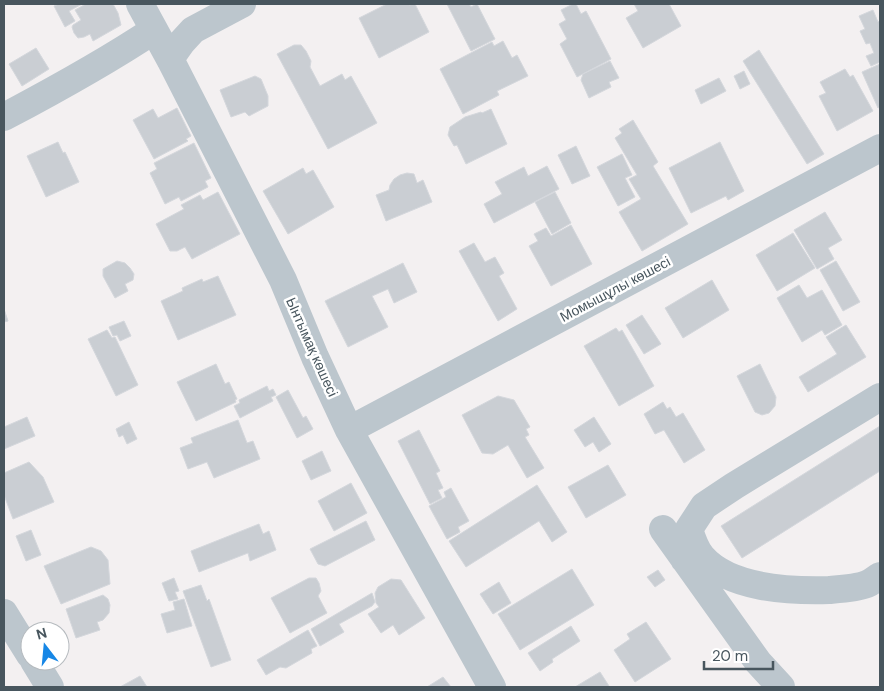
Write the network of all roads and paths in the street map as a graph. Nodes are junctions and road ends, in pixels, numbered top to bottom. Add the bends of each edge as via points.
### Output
1 (140, 4) edge
2 (242, 4) edge
3 (154, 30) junction
4 (170, 59) junction
5 (4, 117) edge
6 (880, 148) edge
7 (880, 396) edge
8 (349, 430) junction
9 (676, 529) junction
10 (880, 576) edge
11 (4, 613) edge
12 (20, 639) edge
13 (40, 671) edge
14 (50, 687) edge
15 (492, 687) edge
16 (781, 687) edge

1 - 3 street, Ынтымақ көшесі
2 - 4 street via 193,30
3 - 4 street, Ынтымақ көшесі
3 - 5 street via 54,91
4 - 8 street, Ынтымақ көшесі via 283,280
6 - 8 street, Момышұлы көшесі
7 - 9 street via 734,486
8 - 15 street, Ынтымақ көшесі
9 - 10 street via 722,573 744,582 804,591 844,589 867,584
9 - 16 street via 684,559 758,662
11 - 12 street
13 - 14 street

